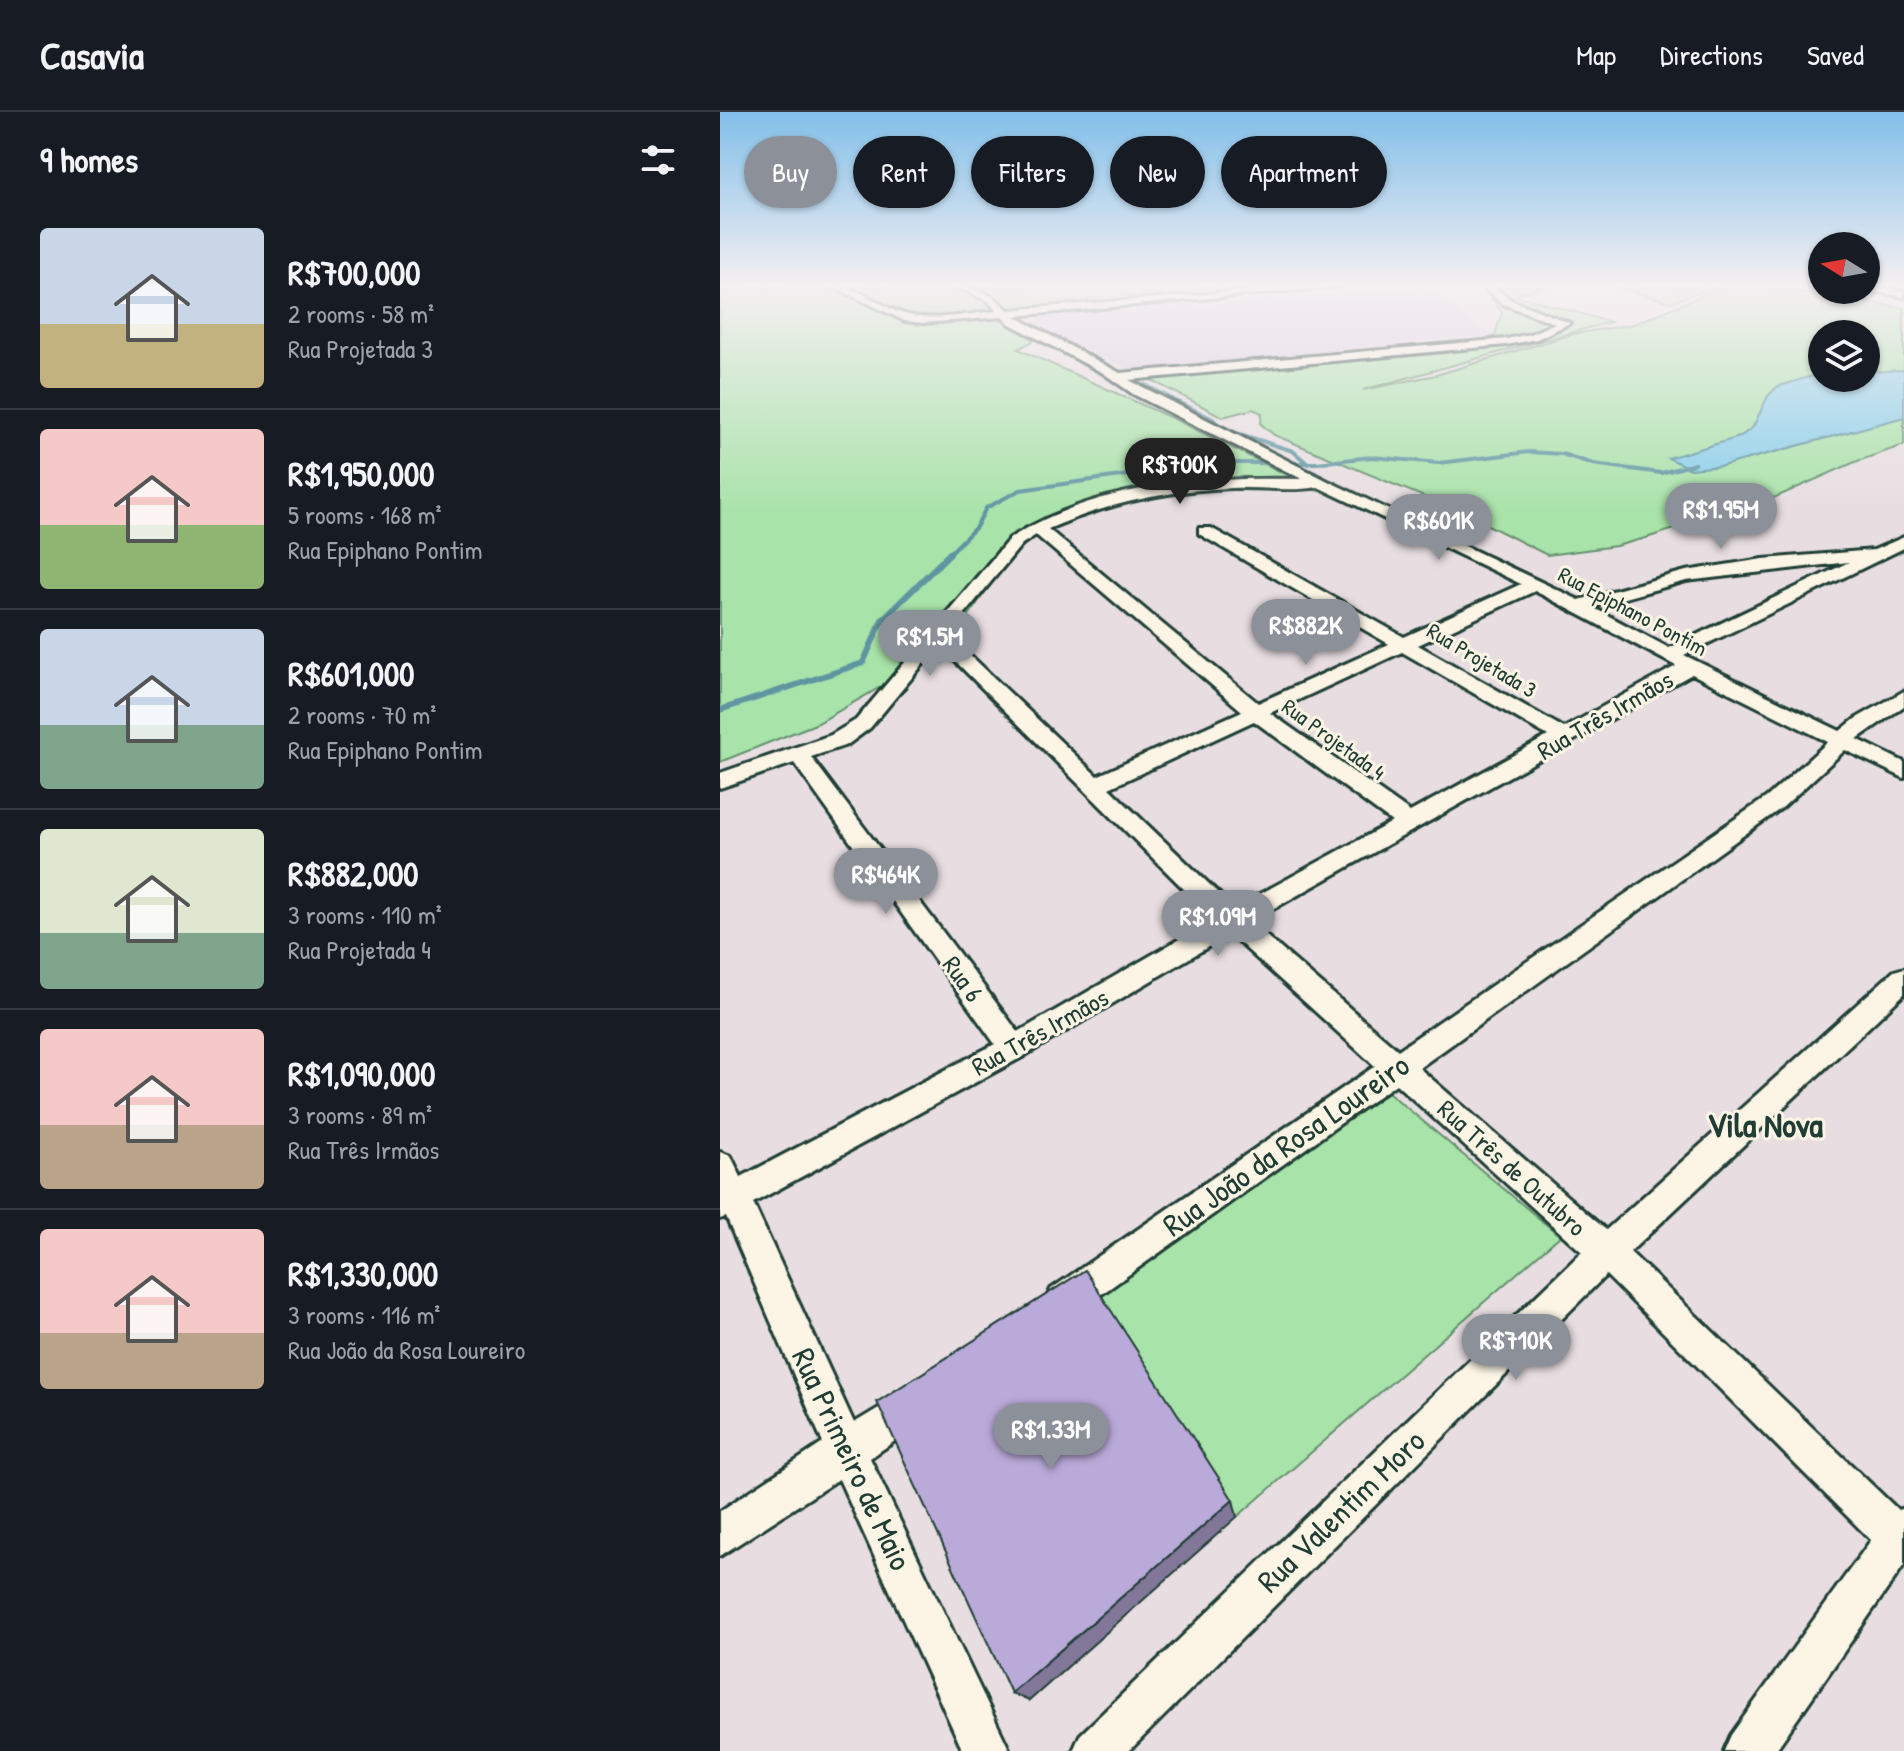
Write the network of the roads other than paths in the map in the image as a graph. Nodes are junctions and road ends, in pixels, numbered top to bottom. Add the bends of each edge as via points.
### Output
1 (1091, 362) edge
2 (1279, 362) edge
3 (1119, 377) junction
4 (1323, 484) junction
5 (1205, 531) dead end
6 (1041, 533) junction
7 (1904, 542) edge
8 (1877, 555) junction
9 (1782, 563) junction
10 (1535, 584) junction
11 (1815, 585) junction
12 (1577, 607) junction
13 (939, 635) junction
14 (1407, 644) junction
15 (1680, 661) junction
16 (1904, 697) edge
17 (1258, 714) junction
18 (1566, 738) junction
19 (1843, 741) junction
20 (799, 755) junction
21 (1904, 771) edge
22 (720, 781) edge
23 (1093, 787) junction
24 (1410, 823) junction
25 (1232, 921) junction
26 (1904, 978) edge
27 (1014, 1048) junction
28 (1398, 1067) junction
29 (724, 1189) edge
30 (1606, 1252) junction
31 (1044, 1315) edge
32 (939, 1388) edge
33 (847, 1452) junction
34 (720, 1535) edge
35 (1902, 1537) edge
36 (987, 1751) edge
37 (1096, 1751) edge
38 (1747, 1751) edge

1 - 3 street, Rua Epiphano Pontim
2 - 3 street
3 - 4 street, Rua Epiphano Pontim via 1137,391
4 - 6 street via 1161,489 1100,503
4 - 10 street, Rua Epiphano Pontim
5 - 14 street, Rua Projetada 3
6 - 13 street via 1016,541
6 - 17 street, Rua Projetada 4
7 - 8 street, Rua Três Irmãos
8 - 9 street
8 - 11 street, Rua Três Irmãos
9 - 11 street via 1805,573
9 - 12 street via 1641,585
10 - 12 street, Rua Epiphano Pontim
10 - 14 street
11 - 15 street, Rua Três Irmãos
12 - 15 street, Rua Epiphano Pontim
13 - 20 street via 863,724
13 - 23 street, Rua Três de Outubro
14 - 17 street
14 - 18 street, Rua Projetada 3
15 - 18 street, Rua Três Irmãos
15 - 19 street, Rua Epiphano Pontim
16 - 19 street, Rua João da Rosa Loureiro
17 - 23 street
17 - 24 street, Rua Projetada 4
18 - 24 street, Rua Três Irmãos
19 - 21 street, Rua Epiphano Pontim
19 - 28 street, Rua João da Rosa Loureiro via 1775,802
20 - 22 street
20 - 27 street, Rua 6
23 - 25 street, Rua Três de Outubro
24 - 25 street, Rua Três Irmãos
25 - 27 street, Rua Três Irmãos
25 - 28 street, Rua Três de Outubro
26 - 30 street, Rua Valentim Moro
27 - 29 street, Rua Três Irmãos
28 - 30 street, Rua Três de Outubro
28 - 31 street, Rua João da Rosa Loureiro
29 - 33 street, Rua Primeiro de Maio
30 - 35 street, Rua Três de Outubro
30 - 37 street, Rua Valentim Moro
32 - 33 street
33 - 34 street
33 - 36 street, Rua Primeiro de Maio
35 - 38 street

